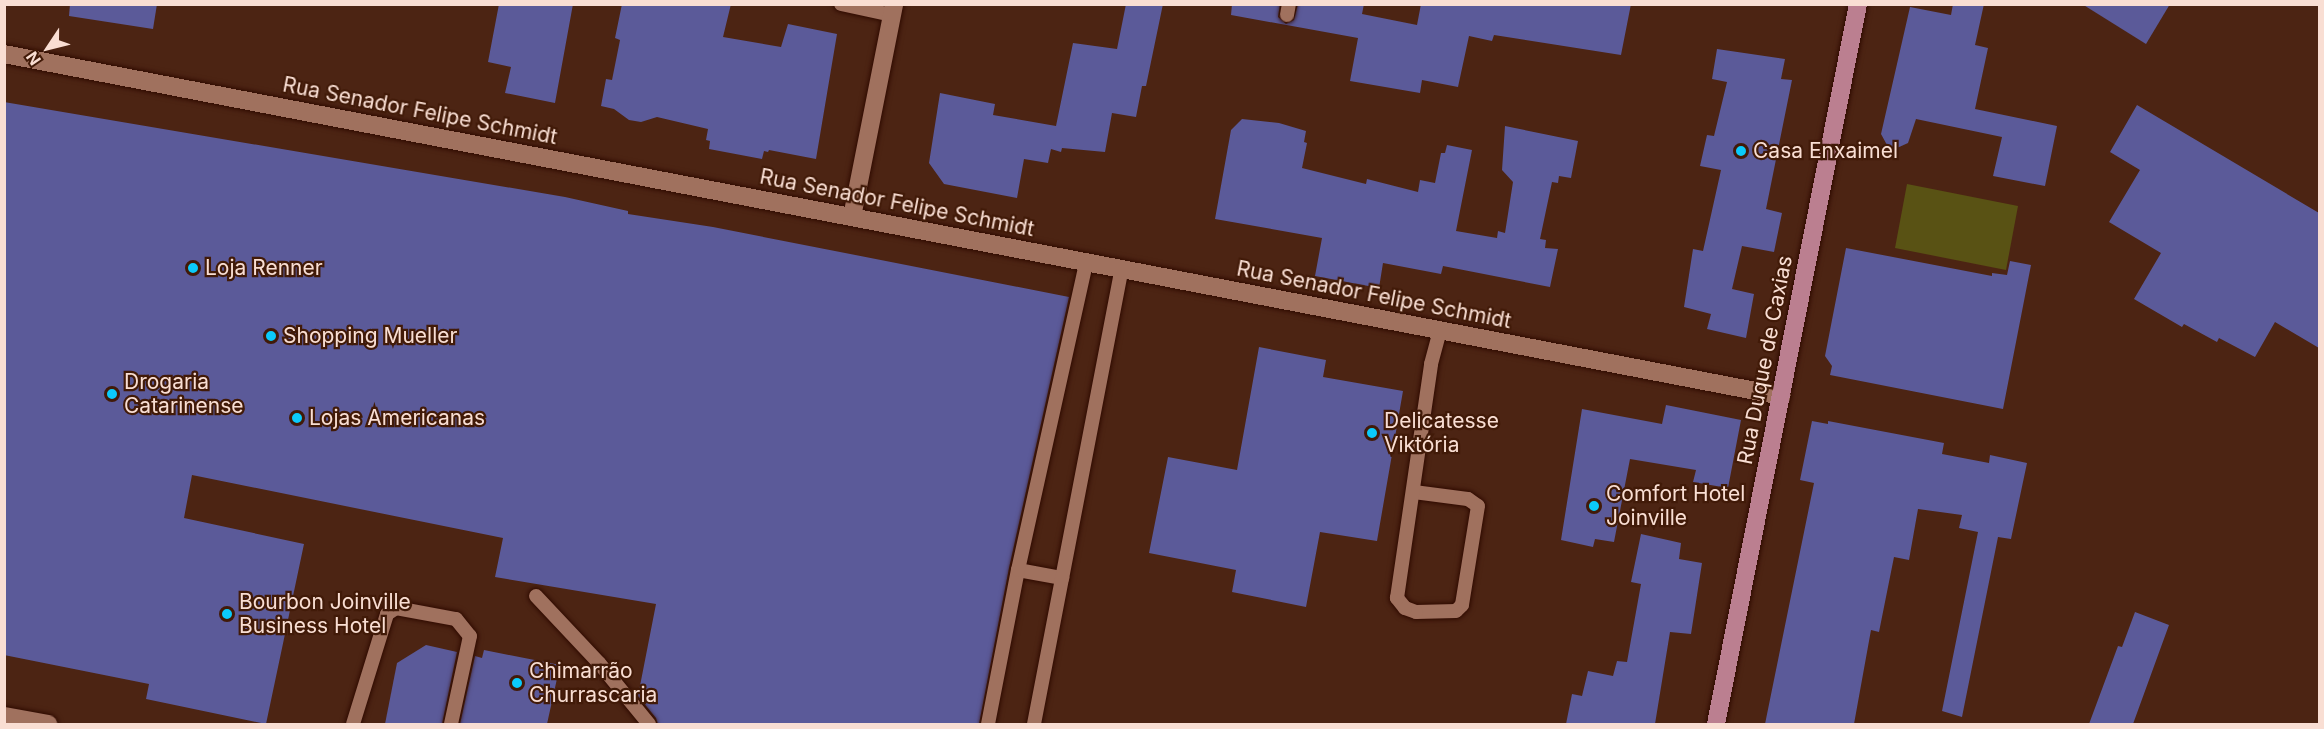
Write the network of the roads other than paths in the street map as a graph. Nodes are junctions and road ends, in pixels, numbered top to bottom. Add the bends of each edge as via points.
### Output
1 (841, 4) edge
2 (1858, 4) edge
3 (893, 10) edge
4 (4, 54) edge
5 (852, 217) junction
6 (1086, 262) junction
7 (1122, 269) junction
8 (1440, 330) junction
9 (1781, 396) junction
10 (1414, 492) junction
11 (1018, 570) junction
12 (1062, 578) junction
13 (536, 596) dead end
14 (4, 716) edge
15 (48, 724) edge
16 (353, 724) edge
17 (451, 724) edge
18 (649, 724) edge
19 (988, 724) edge
20 (1034, 724) edge
21 (1716, 724) edge

1 - 3 lane
2 - 9 main road, Rua Duque de Caxias
3 - 5 main road
4 - 5 main road, Rua Senador Felipe Schmidt
5 - 6 main road, Rua Senador Felipe Schmidt
6 - 7 main road, Rua Senador Felipe Schmidt
6 - 11 lane
7 - 8 main road, Rua Senador Felipe Schmidt
7 - 12 lane
8 - 9 main road, Rua Senador Felipe Schmidt
8 - 10 lane via 1431,364
9 - 21 main road, Rua Duque de Caxias
10 - 10 lane via 1468,498 1478,506 1462,604 1456,611 1416,612 1405,608 1397,598
11 - 12 lane
11 - 19 lane
12 - 20 lane
13 - 18 lane
14 - 15 main road
16 - 17 lane via 387,614 396,608 456,619 470,636

